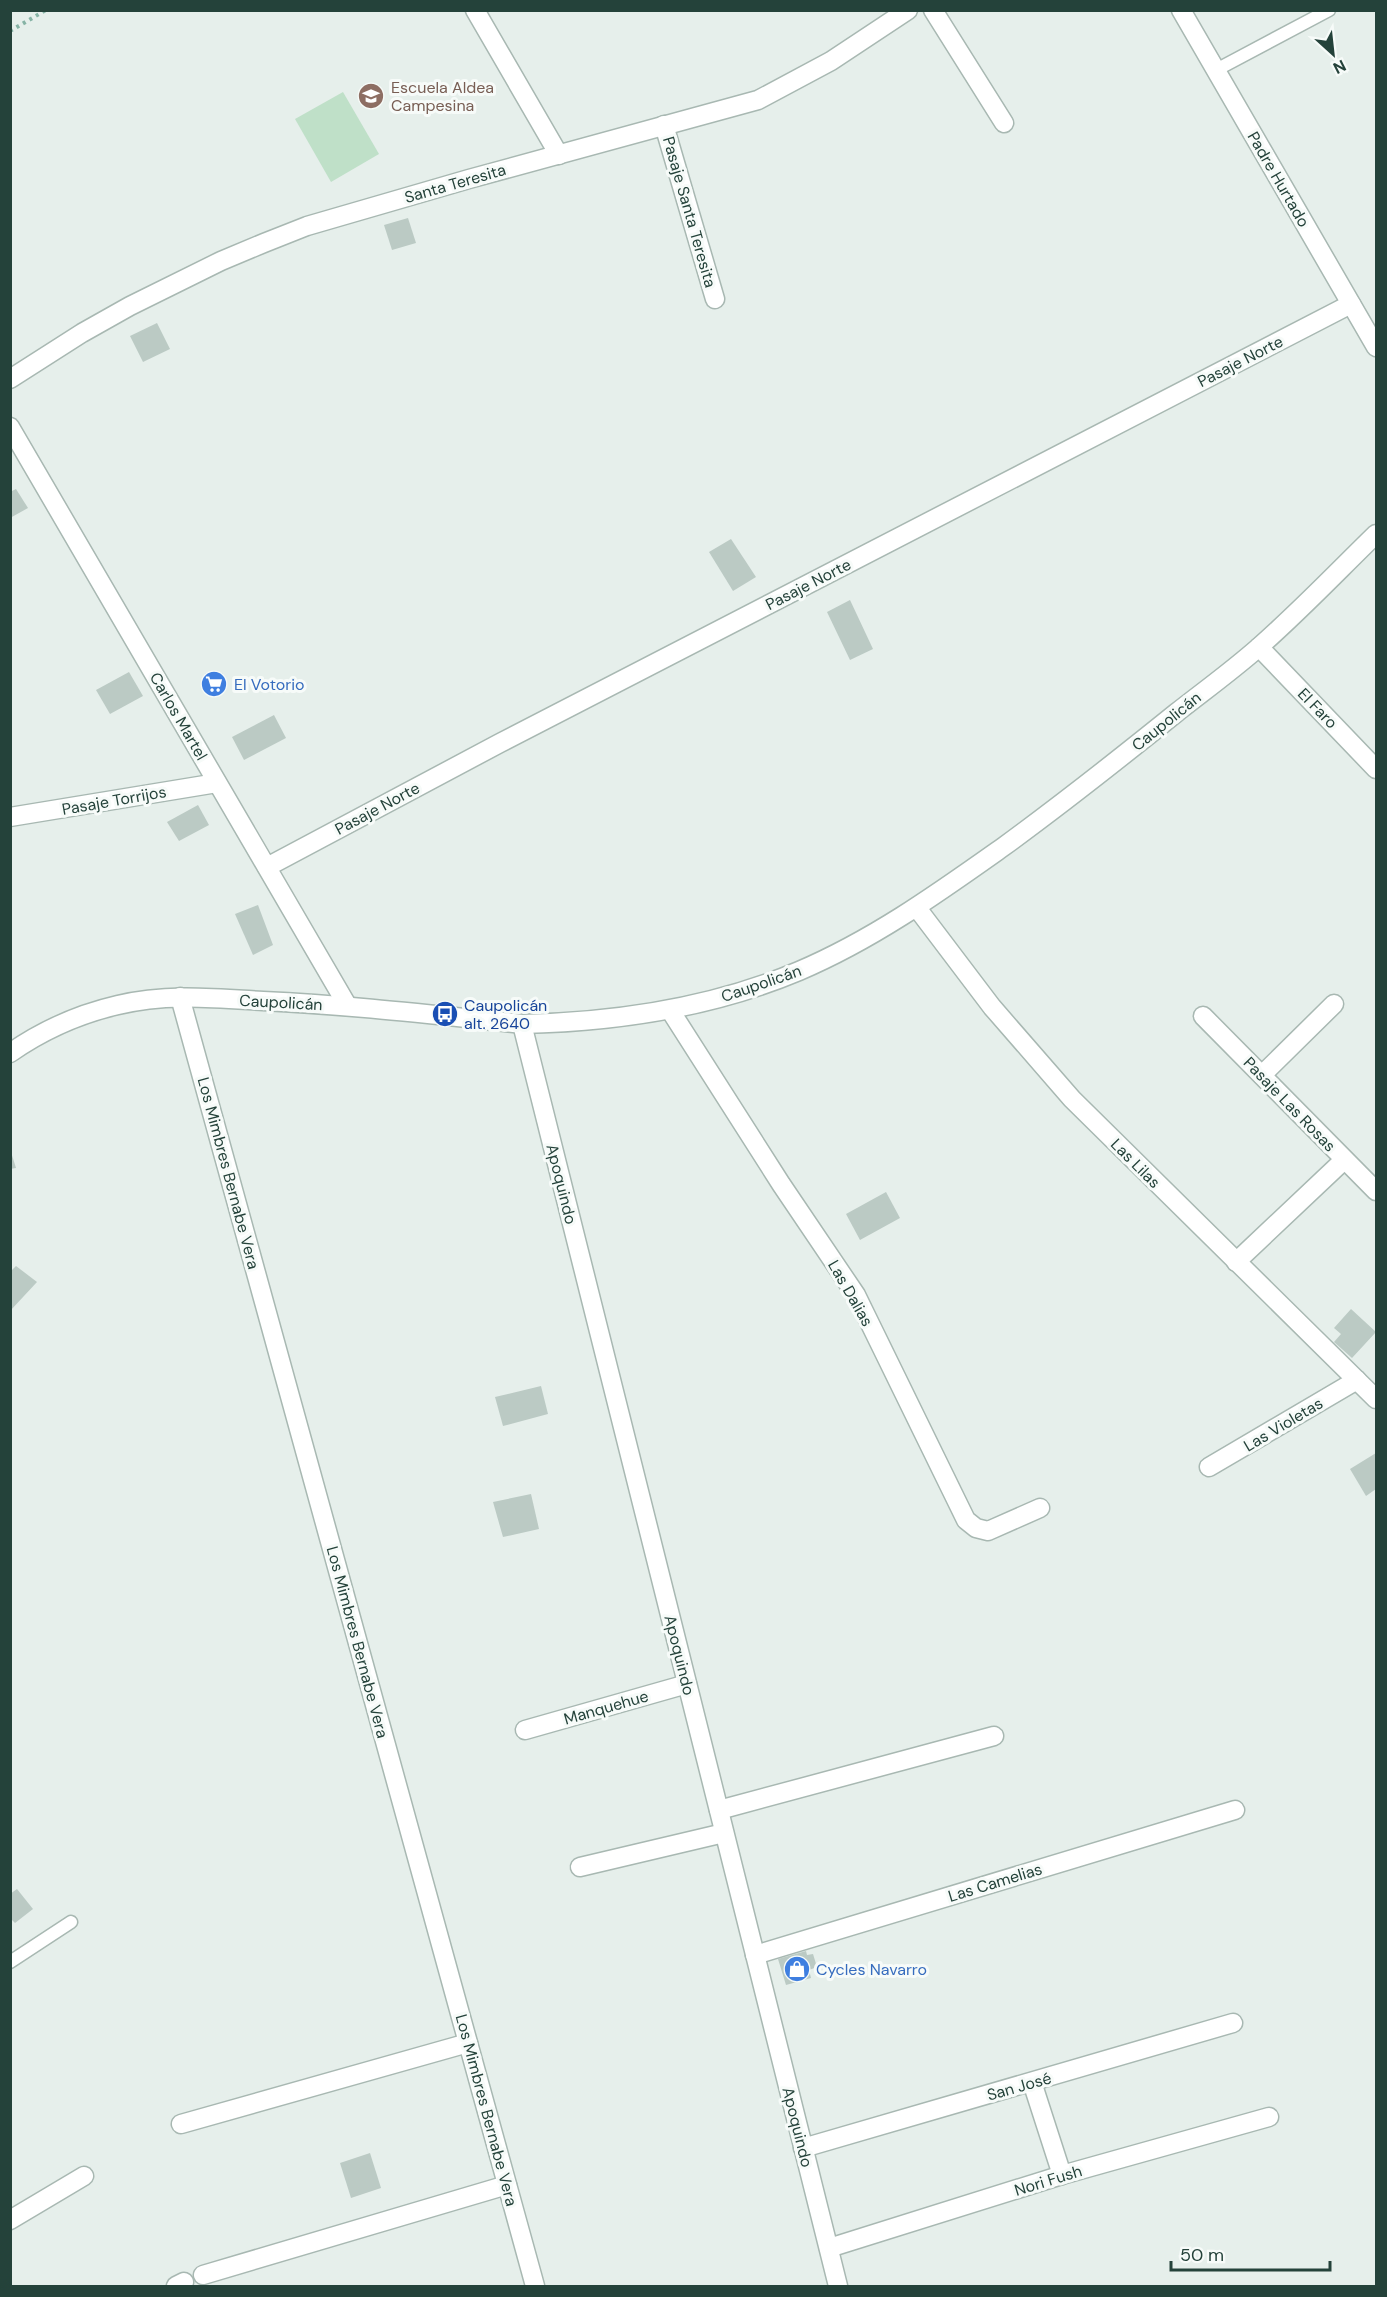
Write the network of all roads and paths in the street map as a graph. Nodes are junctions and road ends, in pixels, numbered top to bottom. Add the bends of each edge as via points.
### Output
1 (46, 10) edge
2 (475, 10) edge
3 (908, 10) edge
4 (933, 10) edge
5 (1181, 10) edge
6 (1324, 12) edge
7 (10, 31) edge
8 (1216, 70) junction
9 (1004, 123) dead end
10 (664, 125) junction
11 (559, 155) junction
12 (715, 300) dead end
13 (1351, 304) junction
14 (1377, 348) edge
15 (10, 379) edge
16 (10, 427) edge
17 (1376, 536) edge
18 (1259, 647) junction
19 (1377, 769) edge
20 (217, 783) junction
21 (10, 817) edge
22 (267, 867) junction
23 (917, 908) junction
24 (180, 997) junction
25 (1334, 1004) dead end
26 (347, 1005) junction
27 (670, 1010) junction
28 (1203, 1016) dead end
29 (522, 1024) junction
30 (10, 1053) edge
31 (1262, 1075) junction
32 (1344, 1160) junction
33 (1377, 1191) edge
34 (1236, 1262) junction
35 (1357, 1380) junction
36 (1377, 1399) edge
37 (1209, 1467) dead end
38 (1040, 1508) dead end
39 (687, 1684) junction
40 (525, 1730) dead end
41 (994, 1736) dead end
42 (719, 1810) junction
43 (1235, 1810) dead end
44 (724, 1833) junction
45 (580, 1867) dead end
46 (71, 1922) dead end
47 (755, 1955) junction
48 (10, 1962) edge
49 (1233, 2023) dead end
50 (468, 2043) junction
51 (1032, 2082) junction
52 (1269, 2117) dead end
53 (181, 2124) dead end
54 (803, 2148) junction
55 (1062, 2175) junction
56 (84, 2176) dead end
57 (507, 2185) junction
58 (10, 2220) edge
59 (829, 2248) junction
60 (203, 2275) dead end
61 (535, 2286) edge
62 (838, 2286) edge

1 - 7 path
2 - 11 street
3 - 10 street, Santa Teresita via 831,61 758,100
4 - 9 street
5 - 8 street, Padre Hurtado
6 - 8 lane
8 - 13 street, Padre Hurtado
10 - 11 street, Santa Teresita
10 - 12 street, Pasaje Santa Teresita
11 - 15 street, Santa Teresita via 307,226 264,243 130,306
13 - 14 street, Padre Hurtado
13 - 22 street, Pasaje Norte
16 - 20 street, Carlos Martel
17 - 18 street, Caupolicán
18 - 19 street, El Faro
18 - 23 street, Caupolicán via 1070,799
20 - 21 street, Pasaje Torrijos
20 - 22 street, Carlos Martel
22 - 26 street, Carlos Martel
23 - 27 street, Caupolicán via 879,932 799,971 757,987
23 - 34 street, Las Lilas via 1032,1055
24 - 26 street, Caupolicán
24 - 30 street, Caupolicán via 89,1012
24 - 50 street, Los Mimbres Bernabe Vera
25 - 31 street
26 - 29 street, Caupolicán
27 - 29 street, Caupolicán via 587,1021
27 - 38 street, Las Dalias via 856,1295 966,1520 987,1531
28 - 31 street, Pasaje Las Rosas
29 - 39 street, Apoquindo
31 - 32 street, Pasaje Las Rosas
32 - 33 street, Pasaje Las Rosas
32 - 34 street
34 - 35 street, Las Lilas
35 - 36 street, Las Lilas
35 - 37 street, Las Violetas
39 - 40 street, Manquehue
39 - 42 street, Apoquindo
41 - 42 street
42 - 44 street, Apoquindo
43 - 47 street, Las Camelias
44 - 45 street
44 - 47 street, Apoquindo
46 - 48 lane
47 - 54 street, Apoquindo
49 - 51 street, San José
50 - 53 street
50 - 57 street, Los Mimbres Bernabe Vera
51 - 54 street, San José
51 - 55 street
52 - 55 street, Nori Fush
54 - 59 street, Apoquindo
55 - 59 street, Nori Fush
56 - 58 street
57 - 60 street
57 - 61 street, Los Mimbres Bernabe Vera
59 - 62 street, Apoquindo

